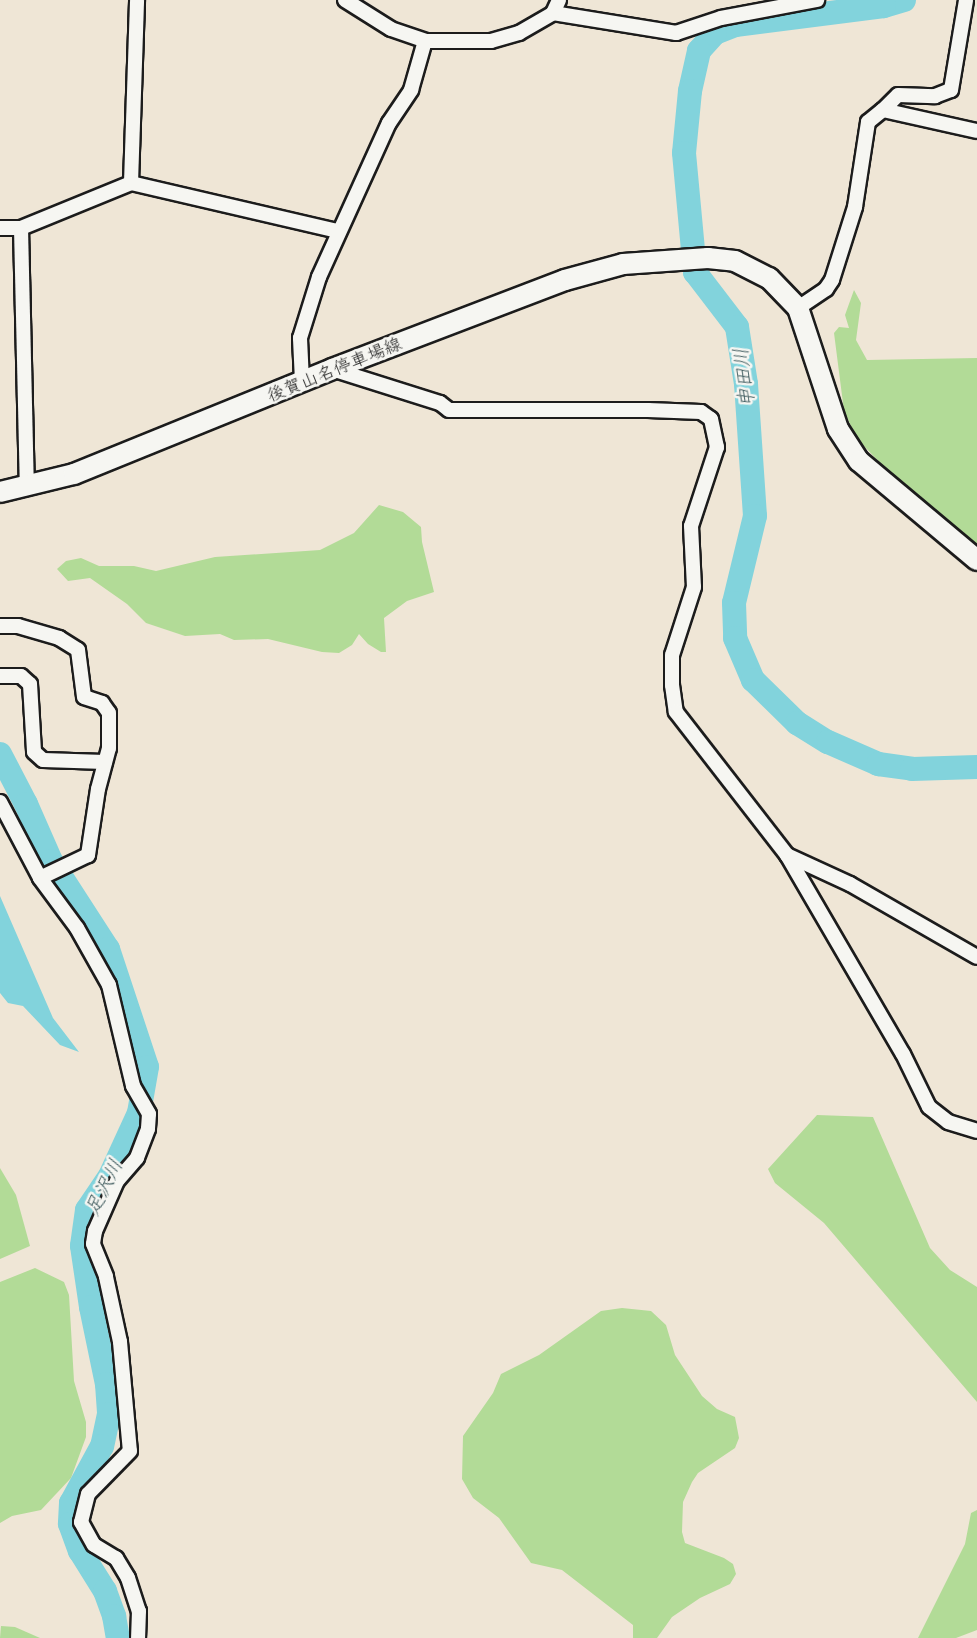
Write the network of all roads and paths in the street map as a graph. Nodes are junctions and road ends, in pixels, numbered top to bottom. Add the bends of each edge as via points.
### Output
1 (137, 0) edge
2 (345, 0) edge
3 (559, 0) edge
4 (817, 0) edge
5 (966, 0) edge
6 (553, 13) junction
7 (425, 41) junction
8 (883, 110) junction
9 (977, 131) edge
10 (131, 183) junction
11 (0, 228) edge
12 (21, 228) junction
13 (338, 231) junction
14 (798, 308) junction
15 (332, 369) junction
16 (302, 381) junction
17 (27, 487) junction
18 (0, 492) edge
19 (977, 561) edge
20 (0, 626) edge
21 (0, 676) edge
22 (105, 762) junction
23 (0, 802) edge
24 (787, 855) junction
25 (40, 878) junction
26 (977, 957) edge
27 (977, 1131) edge
28 (138, 1638) edge

1 - 10 street
2 - 7 street via 391,29
3 - 6 street
4 - 6 street via 721,18 676,33
5 - 8 street via 951,90 935,96 898,95
6 - 7 street via 519,33 491,41
7 - 13 street via 411,90 389,123
8 - 9 street
8 - 14 street via 868,122 855,207 832,280 826,289
10 - 12 street
10 - 13 street
11 - 12 street
12 - 17 street
13 - 16 street via 300,338
14 - 15 main road, 後賀山名停車場線 via 769,278 735,261 708,258 623,264 565,280
14 - 19 main road via 838,429 859,461
15 - 16 main road, 後賀山名停車場線
15 - 24 street via 440,403 449,410 648,410 701,412 711,419 717,447 692,526 694,587 672,655 676,712
16 - 17 main road, 後賀山名停車場線 via 74,474
17 - 18 main road, 後賀山名停車場線
20 - 22 street via 18,626 59,638 78,650 84,697 102,703 110,713
21 - 22 street via 21,676 30,684 34,752 43,760
22 - 25 street via 88,855
23 - 25 street
24 - 26 street via 850,884
24 - 27 street via 903,1054 929,1107 948,1122
25 - 28 street via 77,928 109,985 133,1086 149,1114 137,1158 117,1181 93,1244 106,1276 120,1342 130,1451 88,1494 81,1522 94,1545 116,1558 128,1578 139,1611

